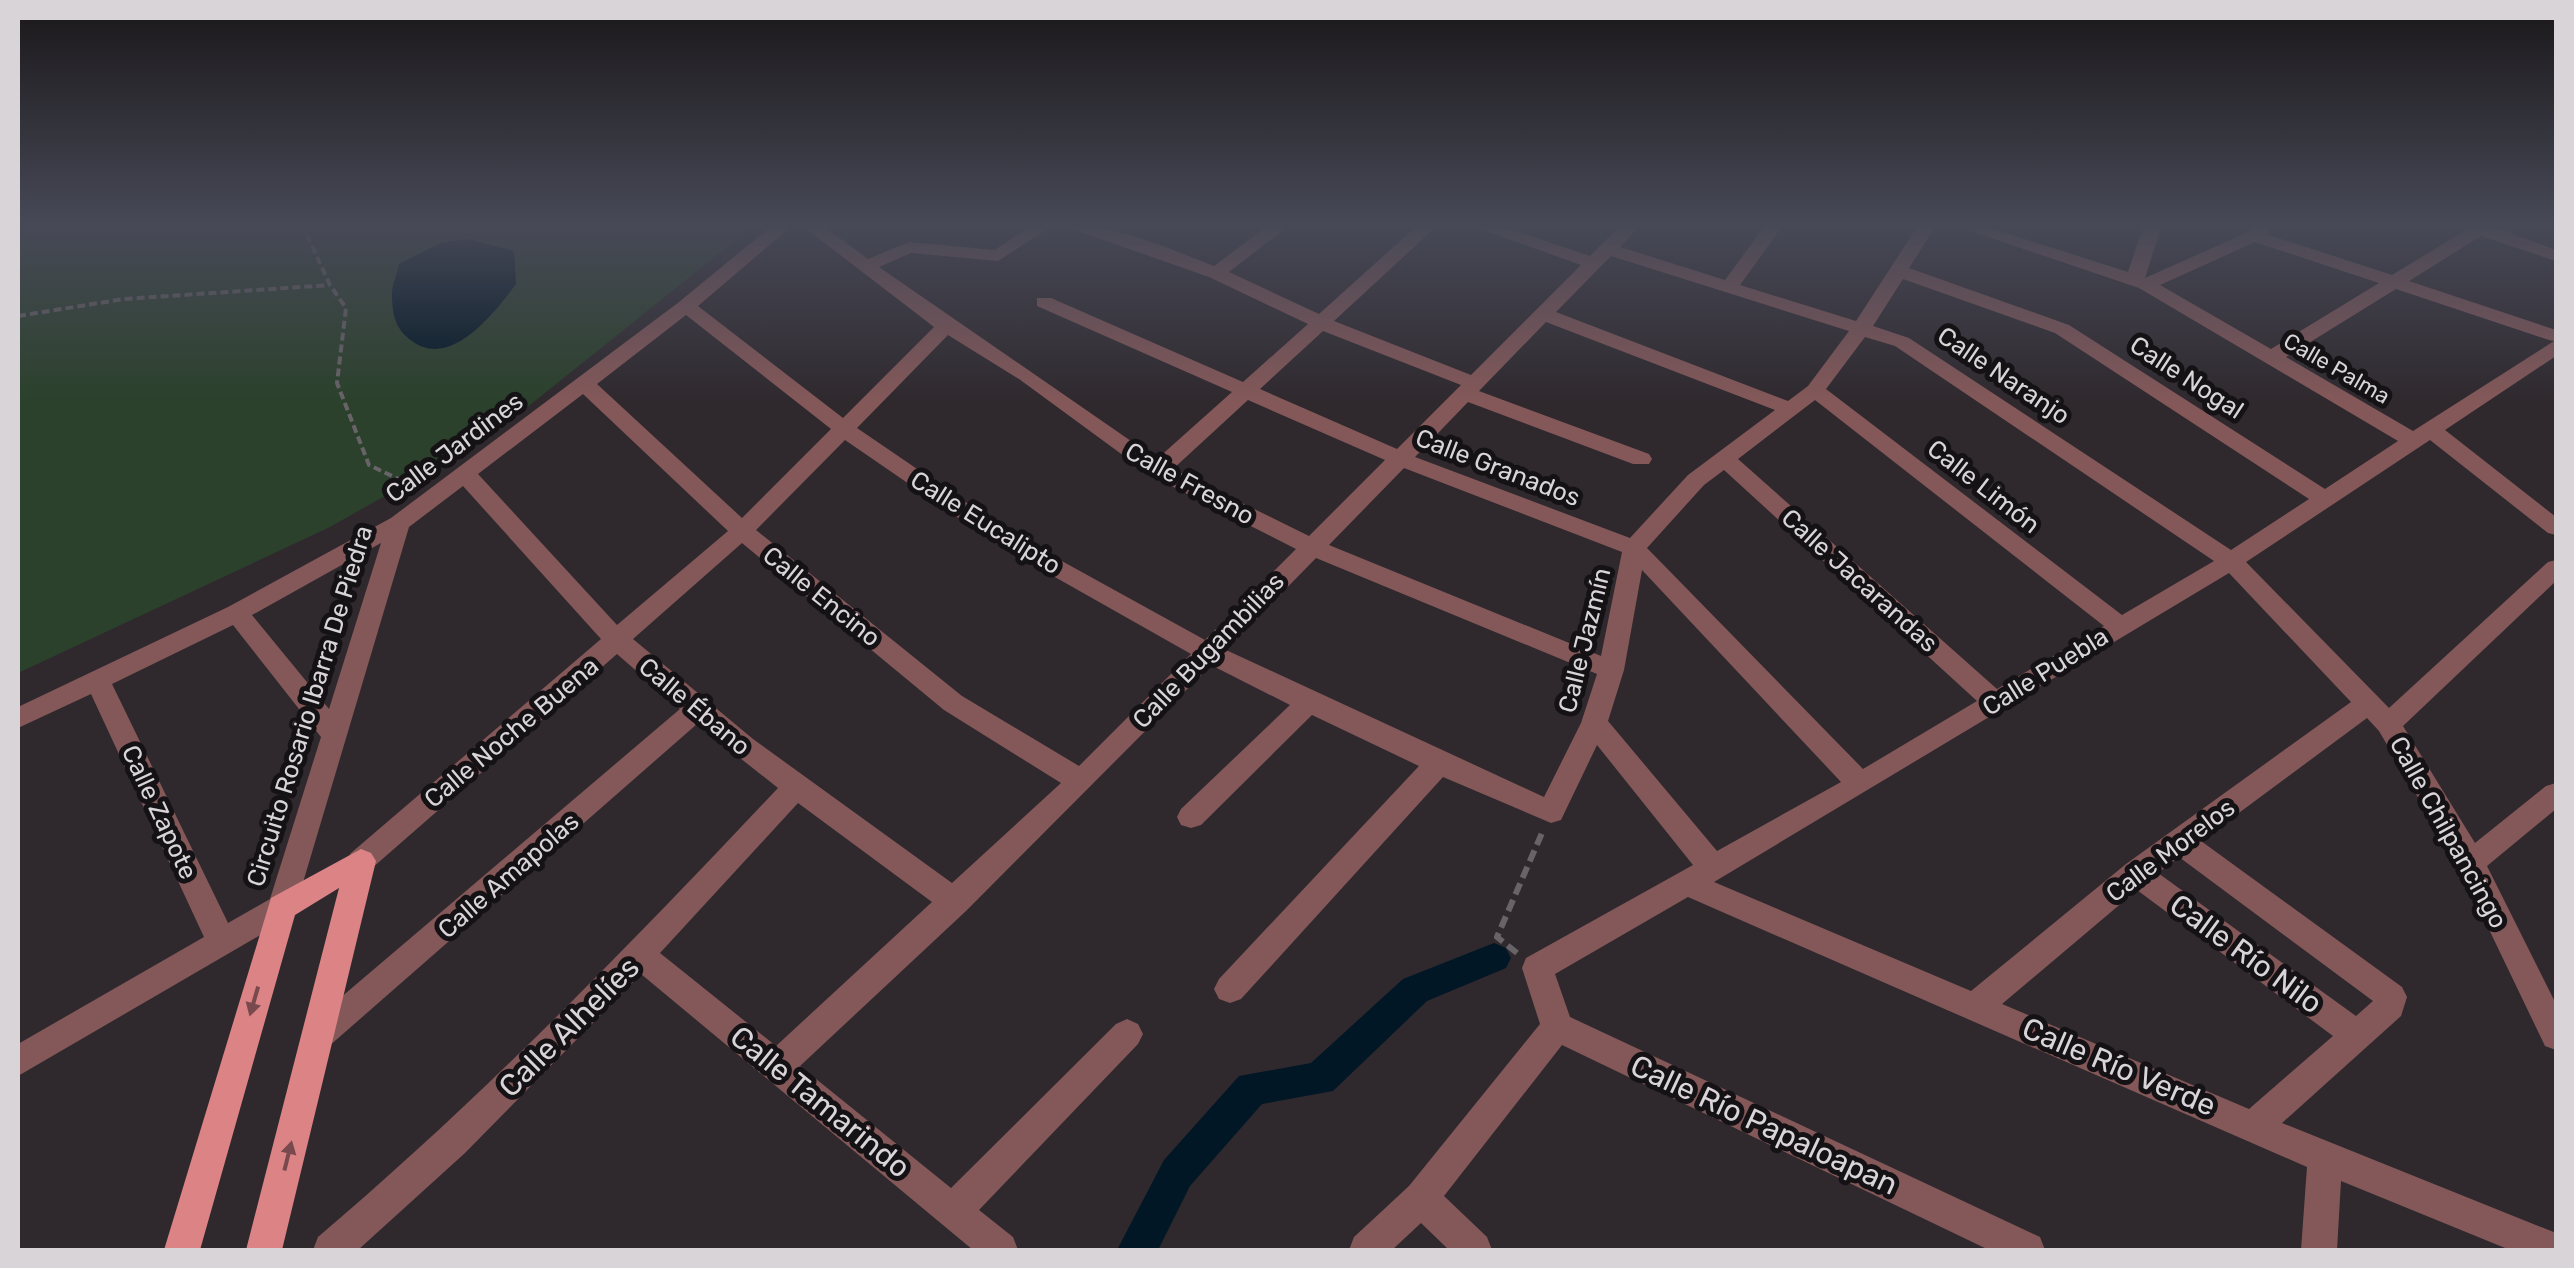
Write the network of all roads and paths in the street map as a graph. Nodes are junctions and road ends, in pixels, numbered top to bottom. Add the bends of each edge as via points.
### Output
1 (714, 283) edge
2 (886, 283) edge
3 (1237, 283) edge
4 (1362, 283) edge
5 (1573, 283) edge
6 (1718, 283) edge
7 (1732, 283) edge
8 (1891, 283) edge
9 (1933, 283) edge
10 (2144, 283) edge
11 (2395, 283) joint
12 (330, 285) joint
13 (1730, 286) junction
14 (1044, 302) dead end
15 (686, 306) junction
16 (1542, 314) junction
17 (18, 316) edge
18 (1321, 323) junction
19 (946, 326) junction
20 (1863, 326) junction
21 (2556, 336) edge
22 (2552, 354) edge
23 (2270, 358) junction
24 (585, 384) junction
25 (1469, 388) junction
26 (1815, 390) junction
27 (1245, 392) junction
28 (1788, 408) junction
29 (846, 432) junction
30 (2423, 436) junction
31 (1724, 458) junction
32 (1400, 459) junction
33 (1641, 459) dead end
34 (1158, 470) junction
35 (466, 476) junction
36 (436, 497) junction
37 (2327, 500) junction
38 (399, 523) junction
39 (2556, 528) edge
40 (742, 531) junction
41 (1309, 546) junction
42 (1634, 548) junction
43 (2231, 561) junction
44 (2556, 568) edge
45 (236, 613) junction
46 (2119, 626) junction
47 (618, 642) junction
48 (1208, 652) junction
49 (1611, 670) junction
50 (98, 682) junction
51 (1309, 702) junction
52 (1996, 702) junction
53 (696, 710) junction
54 (2378, 714) junction
55 (18, 718) edge
56 (1594, 723) junction
57 (332, 732) junction
58 (1438, 764) junction
59 (1081, 781) junction
60 (1860, 784) junction
61 (794, 789) junction
62 (2556, 794) edge
63 (1551, 812) junction
64 (1191, 816) dead end
65 (2179, 841) junction
66 (361, 860) junction
67 (2471, 862) junction
68 (2136, 872) junction
69 (1700, 876) junction
70 (955, 902) junction
71 (282, 907) junction
72 (222, 942) junction
73 (640, 955) junction
74 (1537, 968) junction
75 (1230, 989) dead end
76 (1977, 1005) junction
77 (1557, 1027) junction
78 (1127, 1034) dead end
79 (2357, 1034) junction
80 (2556, 1036) edge
81 (317, 1038) junction
82 (18, 1060) edge
83 (776, 1067) junction
84 (2255, 1125) junction
85 (2325, 1158) junction
86 (1420, 1198) junction
87 (954, 1210) junction
88 (182, 1250) edge
89 (264, 1250) edge
90 (331, 1250) edge
91 (1000, 1250) edge
92 (1367, 1250) edge
93 (1474, 1250) edge
94 (2027, 1250) edge
95 (2319, 1250) edge
96 (2553, 1250) edge

1 - 15 street, Calle Jardines
2 - 19 street, Calle Fresno
3 - 18 street
4 - 18 street
5 - 16 street, Calle Bugambilias
6 - 13 street, Calle Naranjo
7 - 13 street
8 - 20 street, Calle Jazmín
9 - 37 street, Calle Nogal via 2062,329
10 - 23 street, Calle Palma
11 - 21 street
11 - 23 street
12 - 17 path via 124,300
12 - 36 path via 346,308 336,384 369,465
13 - 20 street, Calle Naranjo
14 - 27 street, Calle Granados
15 - 24 street, Calle Jardines
15 - 29 street, Calle Eucalipto
16 - 25 street, Calle Bugambilias
16 - 28 street
18 - 25 street
18 - 27 street
19 - 29 street, Calle Noche Buena
19 - 34 street, Calle Fresno
20 - 26 street, Calle Jazmín
20 - 43 street, Calle Naranjo via 1940,364
22 - 30 street, Calle Puebla
23 - 30 street, Calle Palma
24 - 35 street, Calle Jardines
24 - 40 street, Calle Encino
25 - 32 street, Calle Bugambilias
25 - 33 street
26 - 28 street, Calle Jazmín
26 - 46 street, Calle Limón
27 - 32 street, Calle Granados
27 - 34 street
28 - 31 street, Calle Jazmín
29 - 40 street, Calle Noche Buena
29 - 48 street, Calle Eucalipto via 1002,537
30 - 37 street, Calle Puebla
30 - 39 street, Calle Palma
31 - 42 street, Calle Jazmín
31 - 52 street, Calle Jacarandas
32 - 41 street, Calle Bugambilias
32 - 42 street, Calle Granados
34 - 41 street, Calle Fresno
35 - 36 street, Calle Jardines
35 - 47 street, Calle Ébano
36 - 38 street, Calle Jardines
37 - 43 street, Calle Puebla
38 - 45 street, Calle Jardines
38 - 57 street, Circuito Rosario Ibarra De Piedra
40 - 47 street, Calle Noche Buena
40 - 59 street, Calle Encino via 953,703
41 - 48 street, Calle Bugambilias
41 - 49 street, Calle Fresno
42 - 49 street, Calle Jazmín
42 - 60 street, Calle Granados
43 - 46 street, Calle Puebla
43 - 54 street, Calle Chilpancingo
44 - 54 street, Calle Morelos
45 - 50 street, Calle Jardines
45 - 57 street
46 - 52 street, Calle Puebla
47 - 53 street, Calle Ébano
47 - 66 street, Calle Noche Buena
48 - 51 street, Calle Eucalipto
48 - 59 street, Calle Bugambilias
49 - 56 street, Calle Jazmín
50 - 55 street, Calle Jardines
50 - 72 street, Calle Zapote
51 - 58 street, Calle Eucalipto
51 - 64 street
52 - 60 street, Calle Puebla
53 - 61 street, Calle Ébano
53 - 81 street, Calle Amapolas
54 - 65 street, Calle Morelos
54 - 67 street, Calle Chilpancingo
56 - 63 street, Calle Jazmín
56 - 69 street
57 - 71 street, Circuito Rosario Ibarra De Piedra
58 - 63 street, Calle Eucalipto
58 - 75 street
59 - 70 street, Calle Bugambilias
60 - 69 street, Calle Puebla
61 - 70 street, Calle Ébano
61 - 73 street, Calle Alhelíes
62 - 67 street
63 - 74 path via 1496,937
65 - 68 street, Calle Morelos
65 - 79 street, Calle Río Nilo via 2390,997 2390,1006
66 - 71 main road, Calle Noche Buena
66 - 81 main road
67 - 80 street, Calle Chilpancingo
68 - 76 street, Calle Morelos
68 - 79 street, Calle Río Nilo
69 - 74 street, Calle Puebla
69 - 76 street, Calle Río Verde
70 - 83 street, Calle Bugambilias
71 - 72 street, Calle Noche Buena
71 -> 88 main road
72 - 82 street, Calle Noche Buena
73 - 83 street, Calle Tamarindo
73 - 90 street, Calle Alhelíes via 431,1166
74 - 77 street
76 - 84 street, Calle Río Verde
77 - 86 street
77 - 94 street, Calle Río Papaloapan
78 - 87 street
79 - 84 street
89 -> 81 main road
83 - 87 street, Calle Tamarindo
84 - 85 street, Calle Río Verde
85 - 95 street
85 - 96 street, Calle Río Verde
86 - 92 street
86 - 93 street
87 - 91 street, Calle Tamarindo

